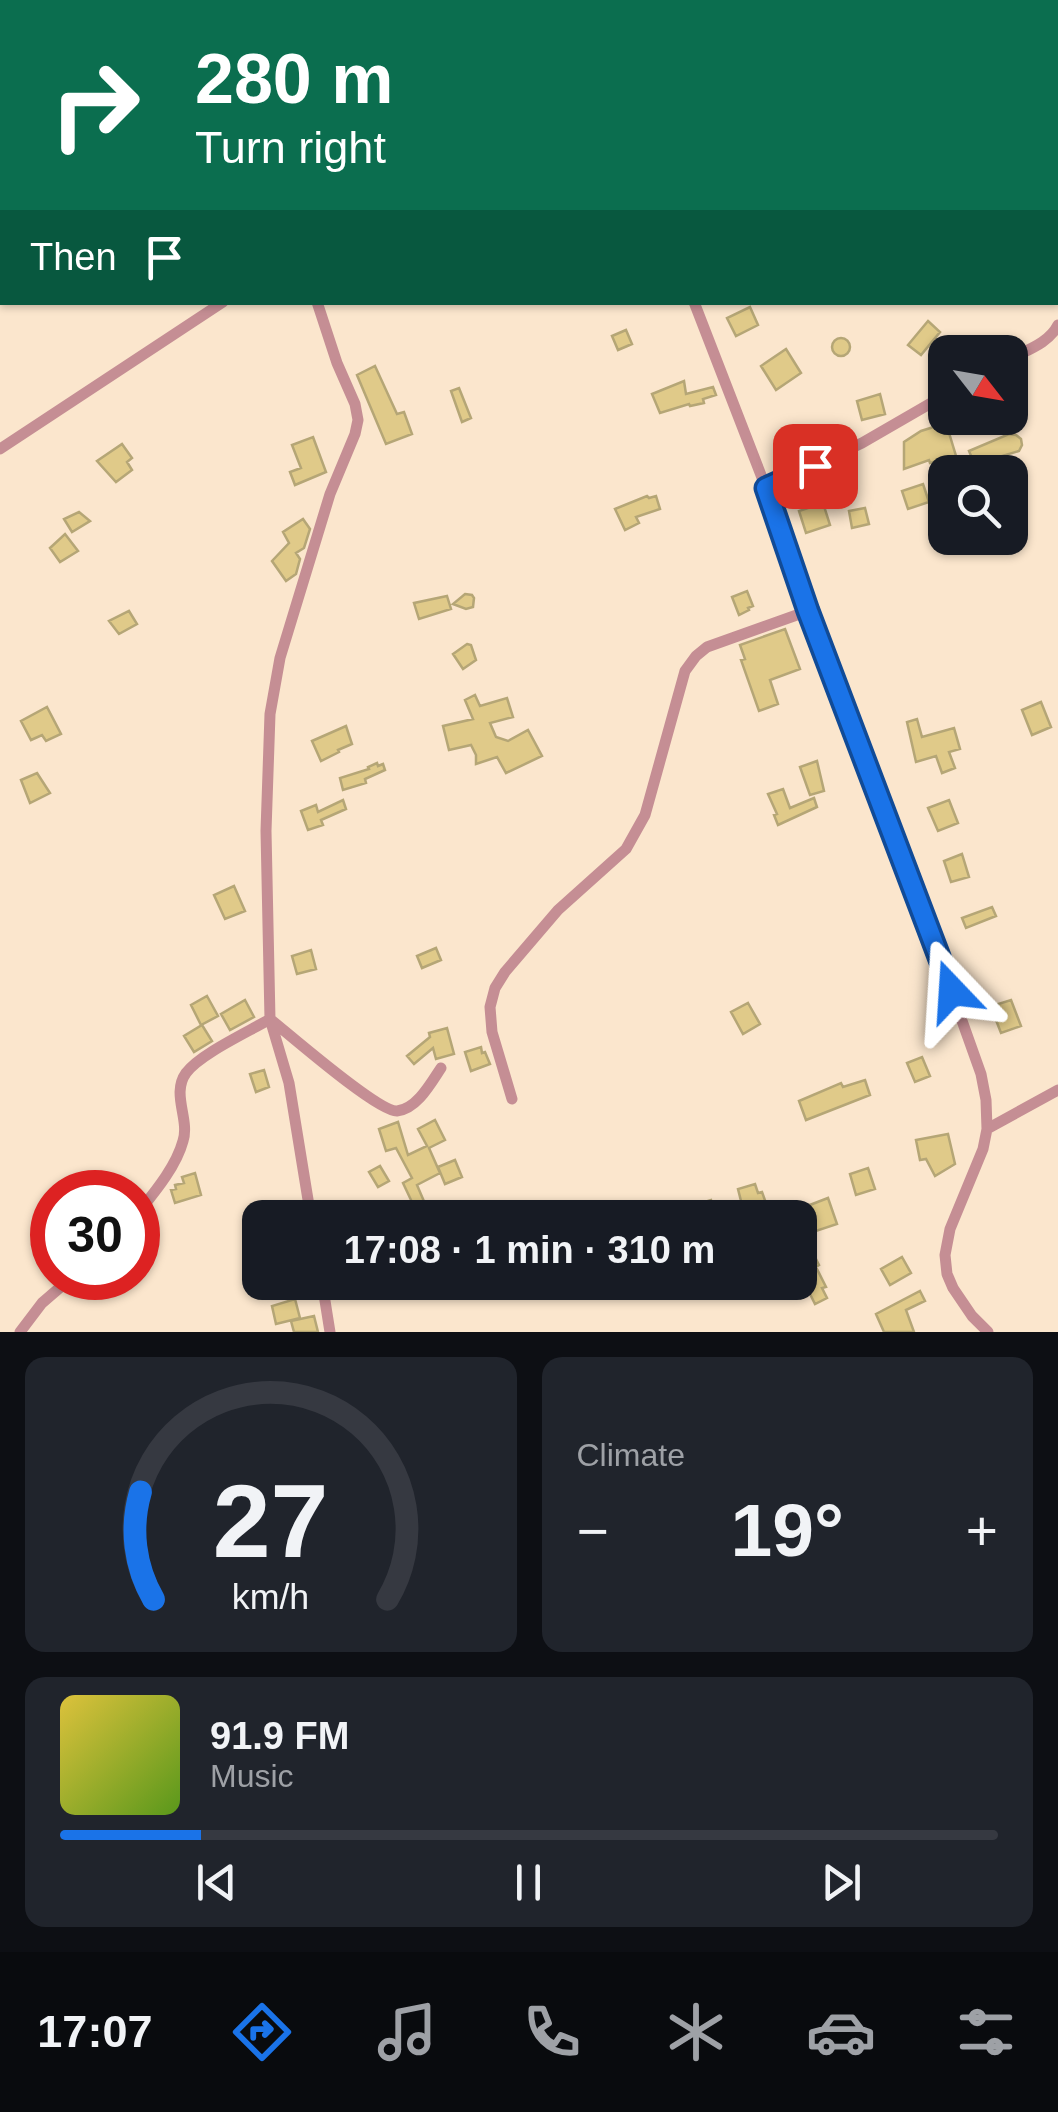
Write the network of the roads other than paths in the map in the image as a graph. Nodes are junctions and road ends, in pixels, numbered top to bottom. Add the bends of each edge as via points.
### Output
1 (218, 305) edge
2 (318, 305) edge
3 (695, 305) edge
4 (1058, 325) edge
5 (1028, 349) edge
6 (928, 405) edge
7 (0, 448) edge
8 (766, 488) junction
9 (808, 611) junction
10 (270, 1019) junction
11 (442, 1068) dead end
12 (1058, 1090) edge
13 (512, 1099) dead end
14 (987, 1129) junction
15 (160, 1183) edge
16 (308, 1200) edge
17 (45, 1300) edge
18 (325, 1300) edge
19 (20, 1332) edge
20 (330, 1332) edge
21 (988, 1332) edge

1 - 7 street
2 - 10 street via 358,420 290,620 270,714
3 - 8 street
4 - 5 street
6 - 8 street
8 - 9 street
9 - 13 street via 707,647 685,671 638,831 558,910 495,988 492,1032
9 - 14 street via 974,1051
10 - 11 street via 392,1110 412,1104
10 - 15 street via 188,1070 180,1092 183,1142
10 - 16 street
12 - 14 street
14 - 21 street via 946,1256 954,1288
17 - 19 street
18 - 20 street

